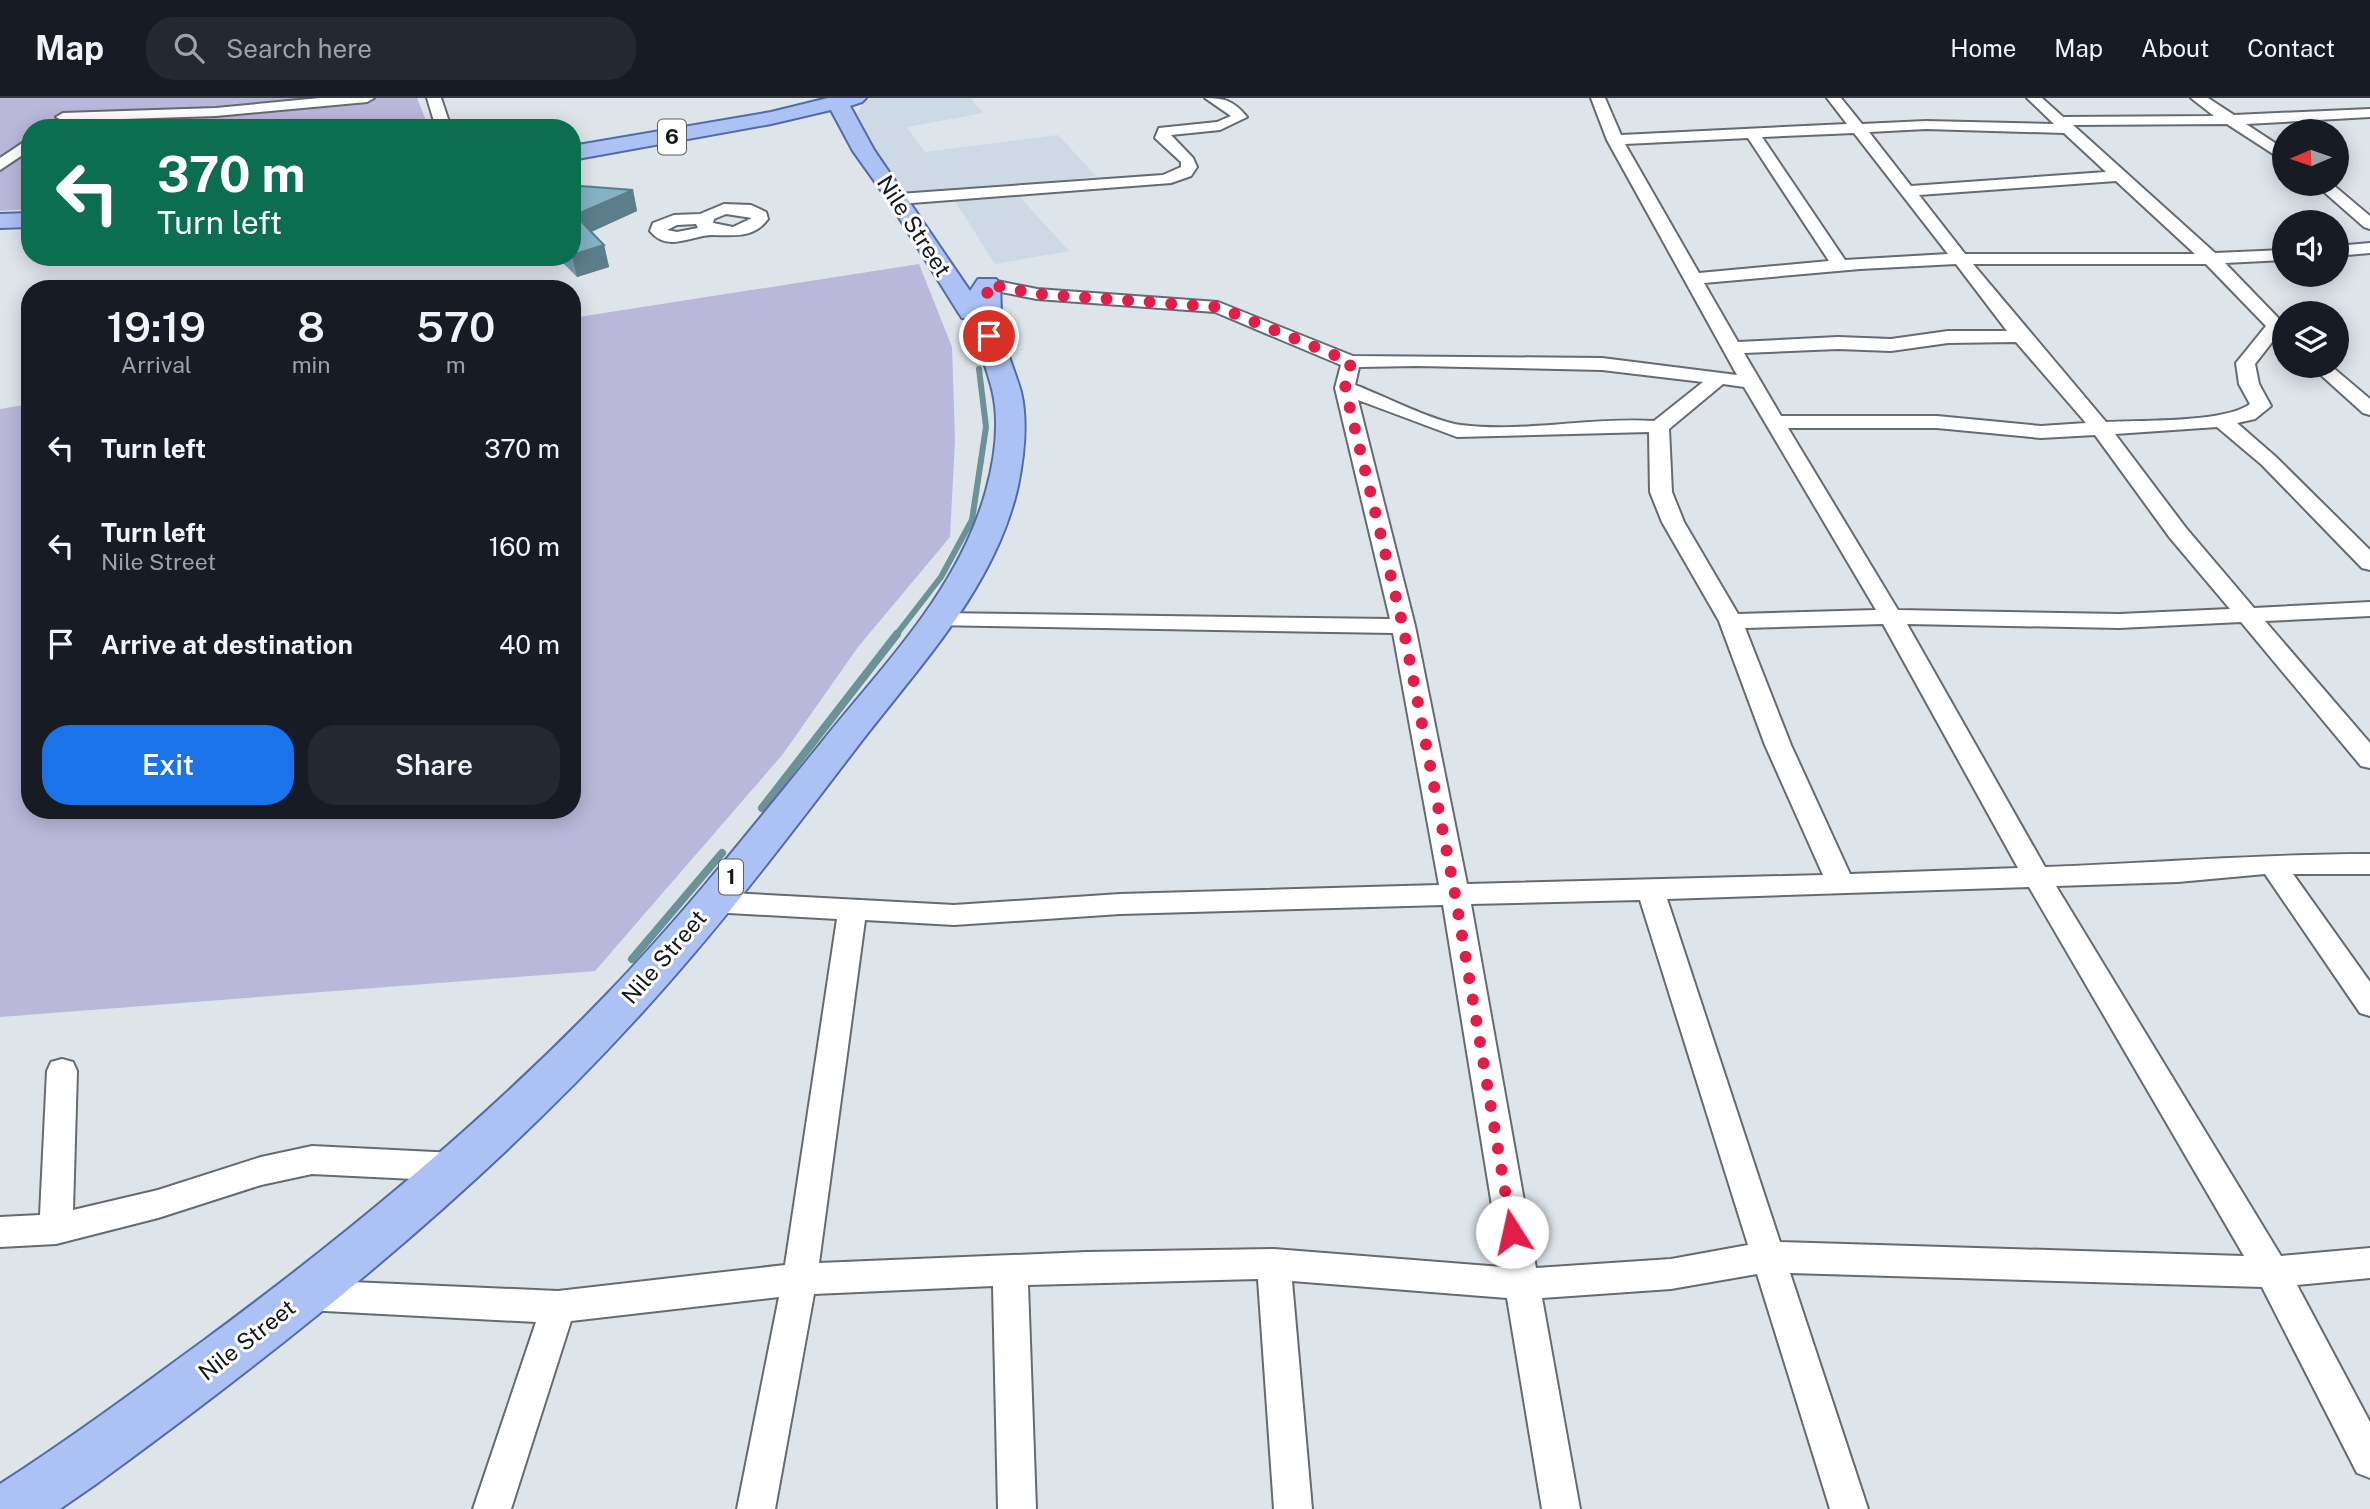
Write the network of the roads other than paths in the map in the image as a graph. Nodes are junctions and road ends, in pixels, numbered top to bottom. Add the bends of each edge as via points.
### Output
1 (86, 98) edge
2 (368, 98) edge
3 (434, 98) edge
4 (1212, 98) edge
5 (1598, 98) edge
6 (1833, 98) edge
7 (2034, 98) edge
8 (2197, 98) edge
9 (846, 101) edge
10 (2370, 113) edge
11 (63, 117) junction
12 (60, 119) edge
13 (441, 119) edge
14 (2229, 120) junction
15 (2064, 125) junction
16 (1861, 131) junction
17 (1753, 135) junction
18 (1615, 140) junction
19 (2272, 148) edge
20 (21, 149) edge
21 (581, 151) edge
22 (0, 165) edge
23 (2120, 176) junction
24 (1907, 191) junction
25 (2337, 196) edge
26 (899, 199) junction
27 (21, 220) edge
28 (0, 221) edge
29 (2370, 224) edge
30 (2370, 248) edge
31 (2349, 250) edge
32 (2272, 256) edge
33 (1961, 258) junction
34 (2213, 261) junction
35 (1839, 264) junction
36 (1695, 279) junction
37 (987, 284) junction
38 (2272, 324) edge
39 (2021, 336) junction
40 (2272, 338) edge
41 (1738, 348) dead end
42 (1351, 362) junction
43 (2334, 378) edge
44 (1718, 379) junction
45 (1751, 382) junction
46 (1345, 388) junction
47 (2370, 409) edge
48 (2222, 421) junction
49 (1776, 422) junction
50 (1659, 427) junction
51 (2101, 429) junction
52 (2370, 563) edge
53 (2370, 609) edge
54 (2251, 616) junction
55 (1891, 617) junction
56 (937, 620) junction
57 (1731, 621) junction
58 (1403, 626) junction
59 (2370, 760) edge
60 (2272, 863) junction
61 (2370, 864) edge
62 (2037, 877) junction
63 (1841, 884) junction
64 (1650, 888) junction
65 (1455, 894) junction
66 (710, 902) junction
67 (853, 909) junction
68 (2370, 1005) edge
69 (62, 1071) dead end
70 (455, 1167) junction
71 (56, 1229) junction
72 (0, 1232) edge
73 (1767, 1257) junction
74 (1274, 1264) junction
75 (2370, 1264) edge
76 (1010, 1270) junction
77 (2272, 1272) junction
78 (800, 1279) junction
79 (1520, 1284) junction
80 (306, 1295) junction
81 (558, 1307) junction
82 (2370, 1460) edge
83 (10, 1509) edge
84 (492, 1509) edge
85 (756, 1509) edge
86 (1017, 1509) edge
87 (1293, 1509) edge
88 (1561, 1509) edge
89 (1849, 1509) edge

1 - 11 street
2 - 11 street via 216,111
3 - 13 street
4 - 26 street via 1240,117 1208,128 1164,131 1163,138 1189,167 1165,180
5 - 18 street
6 - 16 street
7 - 15 street
8 - 14 street
9 - 21 main road, 6
9 - 26 main road, Nile Street via 864,151
10 - 14 street
11 - 12 street
14 - 15 street
14 - 19 street
15 - 16 street via 1926,125
15 - 23 street
16 - 17 street
16 - 24 street
17 - 18 street
17 - 35 street
18 - 36 street
20 - 22 street
23 - 24 street
23 - 34 street
24 - 33 street
25 - 29 street
26 - 37 main road, Nile Street via 971,312
27 - 28 main road
30 - 31 street
32 - 34 street
33 - 34 street
33 - 35 street
33 - 39 street
34 - 38 street
35 - 36 street
36 - 45 street
37 - 42 street via 1037,294 1218,307
37 - 56 main road, Nile Street / 1 via 989,336 1010,406 1002,488 985,543
39 - 41 street
39 - 51 street
40 - 48 street via 2245,363 2249,384 2261,406 2248,415
42 - 44 street via 1601,364
42 - 46 street
43 - 47 street
44 - 45 street
44 - 50 street
45 - 49 street
46 - 50 street via 1457,431
46 - 58 street
48 - 51 street
48 - 52 street via 2269,461
49 - 51 street via 1937,422 2041,432
49 - 55 street
50 - 57 street via 1661,492 1673,522
51 - 54 street via 2178,533
53 - 54 street
54 - 55 street via 2119,621
54 - 59 street
55 - 57 street
55 - 62 street
56 - 58 street
56 - 66 main road, Nile Street / 1
57 - 63 street via 1778,745
58 - 65 street
60 - 61 street
60 - 62 street
60 - 68 street
62 - 63 street
62 - 77 street
63 - 64 street
64 - 65 street
64 - 73 street
65 - 67 street via 1120,904 954,915
65 - 79 street
66 - 67 street
66 - 70 main road, Nile Street / 1 via 608,1020
67 - 78 street
69 - 71 street
70 - 71 street via 312,1160
70 - 80 main road, Nile Street / 1
71 - 72 street
73 - 77 street
73 - 79 street via 1671,1274
73 - 89 street
74 - 76 street
74 - 79 street
74 - 87 street
75 - 77 street
76 - 78 street
76 - 86 street
77 - 82 street
78 - 81 street
78 - 85 street
79 - 88 street
80 - 81 street
80 - 83 main road, Nile Street / 1 via 136,1424
81 - 84 street

